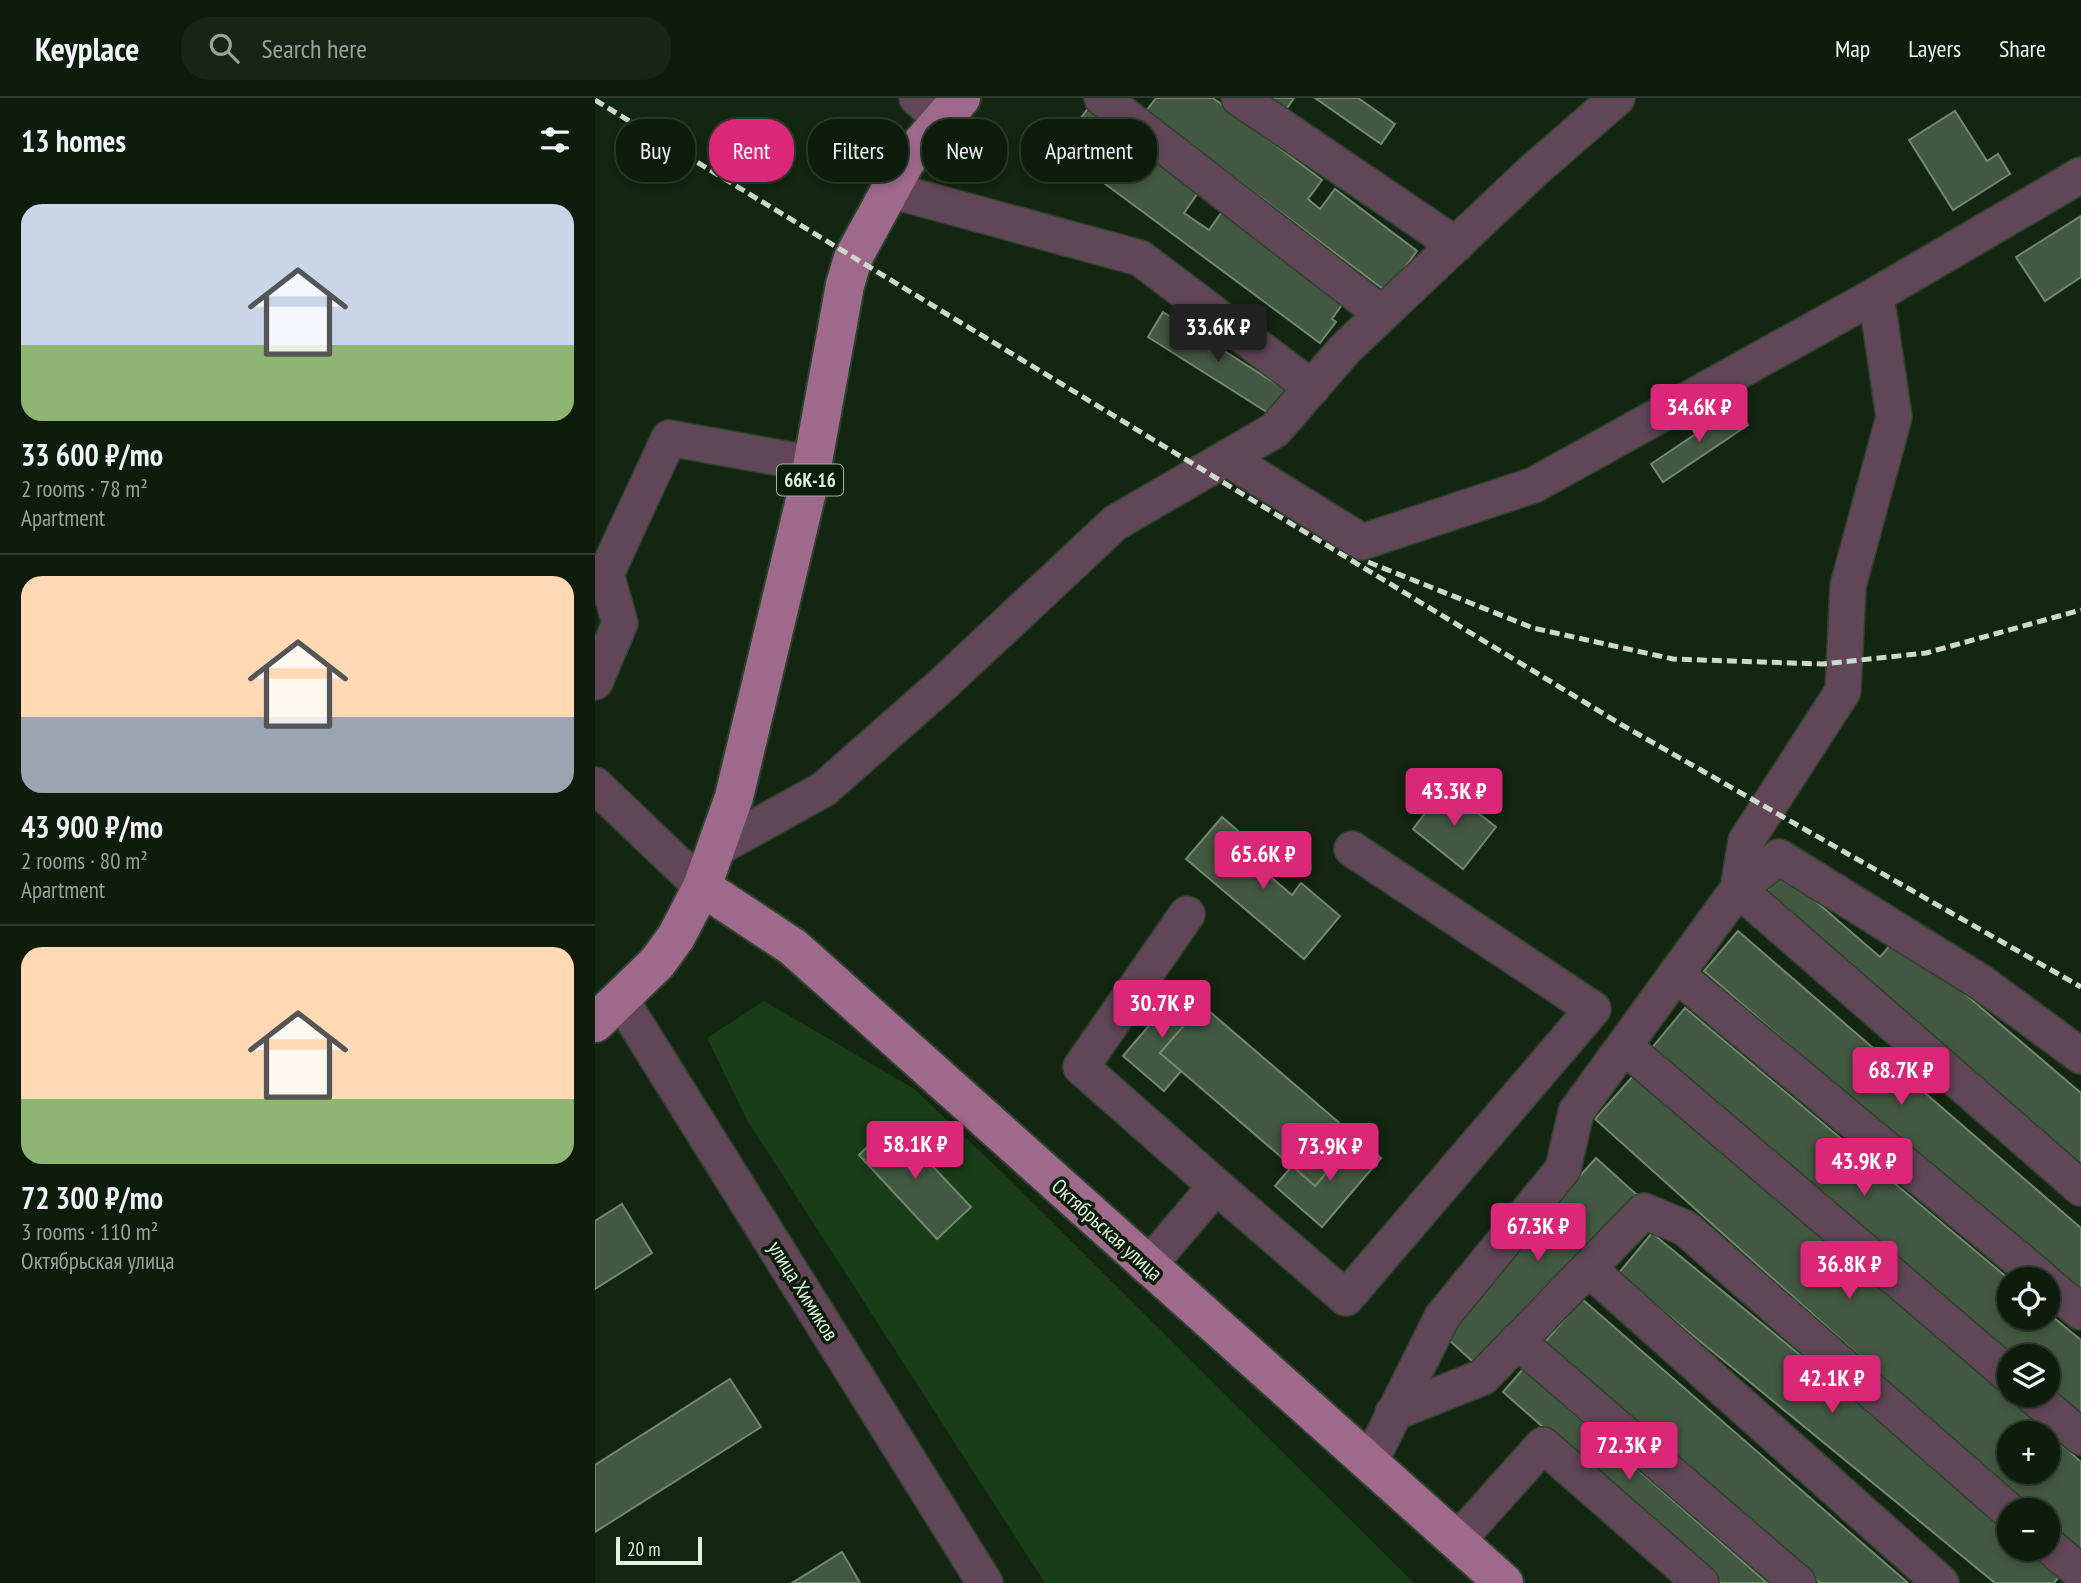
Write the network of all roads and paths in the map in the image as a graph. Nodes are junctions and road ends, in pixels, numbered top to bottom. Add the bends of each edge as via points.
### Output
1 (1102, 98) edge
2 (1239, 98) edge
3 (1617, 98) edge
4 (940, 105) edge
5 (2081, 175) edge
6 (890, 190) junction
7 (1456, 245) junction
8 (1876, 295) junction
9 (1382, 314) junction
10 (1312, 388) junction
11 (1227, 457) junction
12 (813, 464) junction
13 (595, 682) edge
14 (595, 785) edge
15 (716, 849) junction
16 (1352, 849) dead end
17 (702, 887) junction
18 (1738, 889) junction
19 (1187, 914) dead end
20 (1676, 974) junction
21 (608, 1011) edge
22 (1624, 1046) junction
23 (2081, 1056) edge
24 (1216, 1186) junction
25 (2081, 1188) edge
26 (1147, 1267) junction
27 (2028, 1267) edge
28 (1598, 1278) dead end
29 (2060, 1295) edge
30 (2081, 1312) edge
31 (1517, 1341) junction
32 (1997, 1365) edge
33 (2046, 1407) edge
34 (1393, 1413) junction
35 (2081, 1437) edge
36 (1369, 1464) junction
37 (1997, 1501) edge
38 (1457, 1541) junction
39 (2060, 1555) edge
40 (2081, 1573) edge
41 (1689, 1579) edge
42 (985, 1583) edge
43 (1504, 1583) edge
44 (1798, 1583) edge
45 (1941, 1583) edge

1 - 9 street
2 - 7 street
3 - 7 street
4 - 6 main road, 66К-16
5 - 8 street
6 - 10 street via 1140,258
6 - 12 main road, 66К-16 via 853,258 845,285
7 - 9 street
8 - 11 street via 1534,485 1362,542
8 - 18 street via 1893,417 1848,586 1843,691 1747,841
9 - 10 street
10 - 11 street via 1275,430
11 - 15 street via 1115,523 824,789
12 - 13 street via 669,438 606,574 620,623
12 - 15 main road, 66К-16 via 752,726
14 - 17 street
15 - 17 main road, 66К-16
16 - 24 street via 1593,1009 1346,1298
17 - 21 main road, 66К-16 via 657,963
17 - 26 main road, Октябрьская улица via 793,947
18 - 20 street
18 - 23 street via 1779,857 1982,983
18 - 25 street
19 - 24 street via 1081,1067
20 - 22 street
20 - 27 street
21 - 42 street, улица Химиков
22 - 32 street
22 - 34 street via 1576,1112 1563,1169 1443,1317
24 - 26 street
26 - 36 main road, Октябрьская улица
28 - 45 street
29 - 30 street
31 - 34 street via 1483,1377
31 - 37 street via 1644,1211 1685,1228
31 - 44 street
33 - 35 street
34 - 36 street
36 - 38 main road, Октябрьская улица
38 - 41 street via 1543,1445
38 - 43 main road, Октябрьская улица
39 - 40 street

